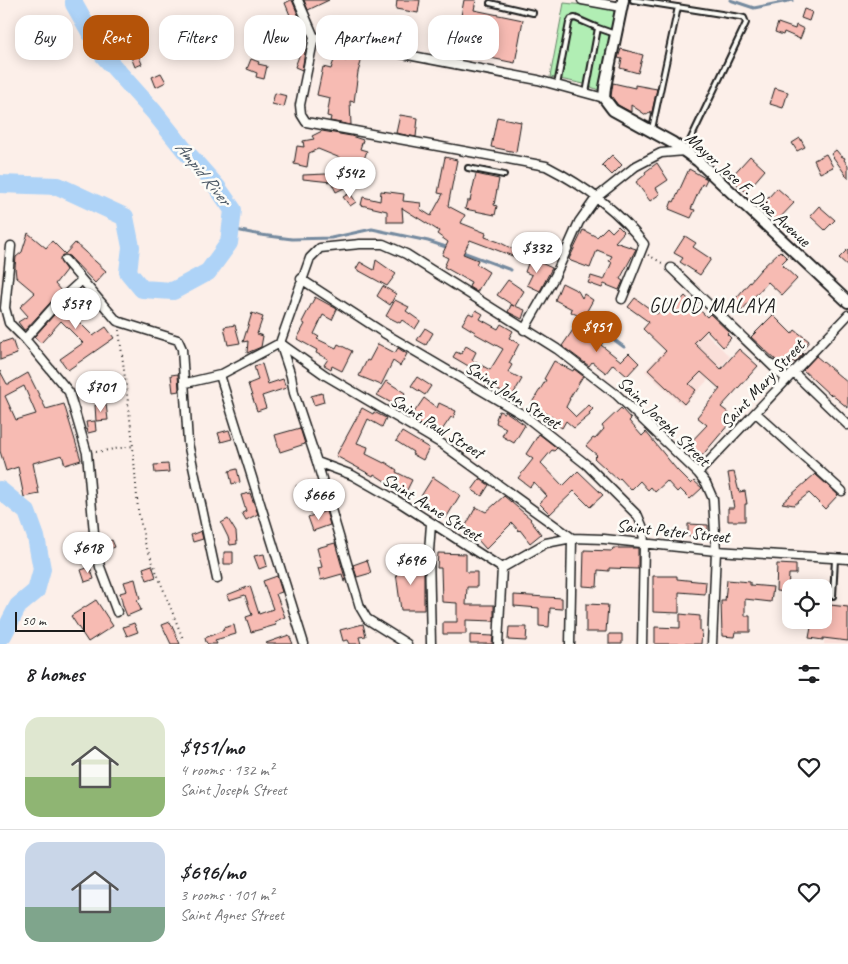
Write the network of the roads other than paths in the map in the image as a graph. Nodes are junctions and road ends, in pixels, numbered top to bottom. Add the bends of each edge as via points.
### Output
1 (298, 0) edge
2 (582, 0) edge
3 (633, 0) edge
4 (490, 3) dead end
5 (622, 4) edge
6 (678, 7) junction
7 (533, 13) dead end
8 (598, 28) junction
9 (616, 34) junction
10 (314, 37) junction
11 (557, 85) junction
12 (586, 93) junction
13 (604, 98) junction
14 (652, 132) junction
15 (685, 151) junction
16 (468, 168) dead end
17 (504, 175) dead end
18 (596, 198) junction
19 (11, 246) dead end
20 (65, 260) dead end
21 (671, 268) road end
22 (301, 279) junction
23 (82, 280) junction
24 (622, 299) dead end
25 (848, 302) edge
26 (848, 315) edge
27 (524, 330) junction
28 (25, 339) junction
29 (280, 344) junction
30 (793, 372) junction
31 (220, 375) junction
32 (786, 379) junction
33 (186, 383) junction
34 (756, 413) junction
35 (848, 425) edge
36 (317, 462) junction
37 (698, 473) junction
38 (842, 491) dead end
39 (431, 524) junction
40 (572, 538) junction
41 (644, 544) junction
42 (716, 551) junction
43 (835, 559) junction
44 (848, 559) edge
45 (502, 568) junction
46 (217, 579) dead end
47 (833, 596) dead end
48 (117, 612) dead end
49 (402, 643) edge
50 (304, 644) edge
51 (431, 644) edge
52 (498, 644) edge
53 (570, 644) edge
54 (642, 644) edge
55 (712, 644) edge

1 - 10 street
2 - 5 street
3 - 6 lane
4 - 7 lane
5 - 9 main road
6 - 14 lane
6 - 15 lane via 740,16 746,22
8 - 9 lane
8 - 11 lane via 571,19
8 - 12 lane
9 - 13 main road
10 - 11 street
10 - 18 street via 300,105 306,122 546,166 573,180
11 - 12 street
12 - 13 street
13 - 14 main road, Mayor Jose F. Diaz Avenue via 613,110
14 - 15 main road, Mayor Jose F. Diaz Avenue
15 - 18 street via 661,153 636,166
15 - 25 main road, Mayor Jose F. Diaz Avenue
16 - 17 lane
18 - 24 street via 626,224 644,246
18 - 27 street via 579,222 551,284
19 - 28 street via 5,308 9,323
20 - 23 street
21 - 32 street
22 - 27 street, Saint Joseph Street via 310,258 320,248 383,244 406,254
22 - 29 street, Saint Joseph Street
22 - 41 street, Saint John Street via 525,416 587,466 638,516
23 - 28 street
23 - 33 street via 118,320 178,340
26 - 30 street, Saint Mary Street
27 - 37 street, Saint Joseph Street via 557,349 617,394
28 - 48 street via 68,392 87,453 100,567
29 - 31 street
29 - 36 street
29 - 40 street, Saint Paul Street via 325,375 442,444
30 - 32 street, Saint Mary Street
30 - 35 street
31 - 33 street
31 - 50 street
32 - 34 street, Saint Mary Street
33 - 46 street via 188,444
34 - 37 street, Saint Mary Street
34 - 38 street
36 - 39 street, Saint Anne Street via 360,479
36 - 49 street via 363,614
37 - 42 street, Saint Joseph Street via 713,499
39 - 45 street, Saint Anne Street
39 - 51 street
40 - 41 street, Saint Peter Street
40 - 45 street, Saint Peter Street via 546,543
40 - 53 street
41 - 42 street, Saint Peter Street
41 - 54 street, Saint John Street
42 - 43 street, Saint Peter Street
42 - 55 street, Saint Joseph Street
43 - 44 street, Saint Peter Street
43 - 47 lane
45 - 52 street

